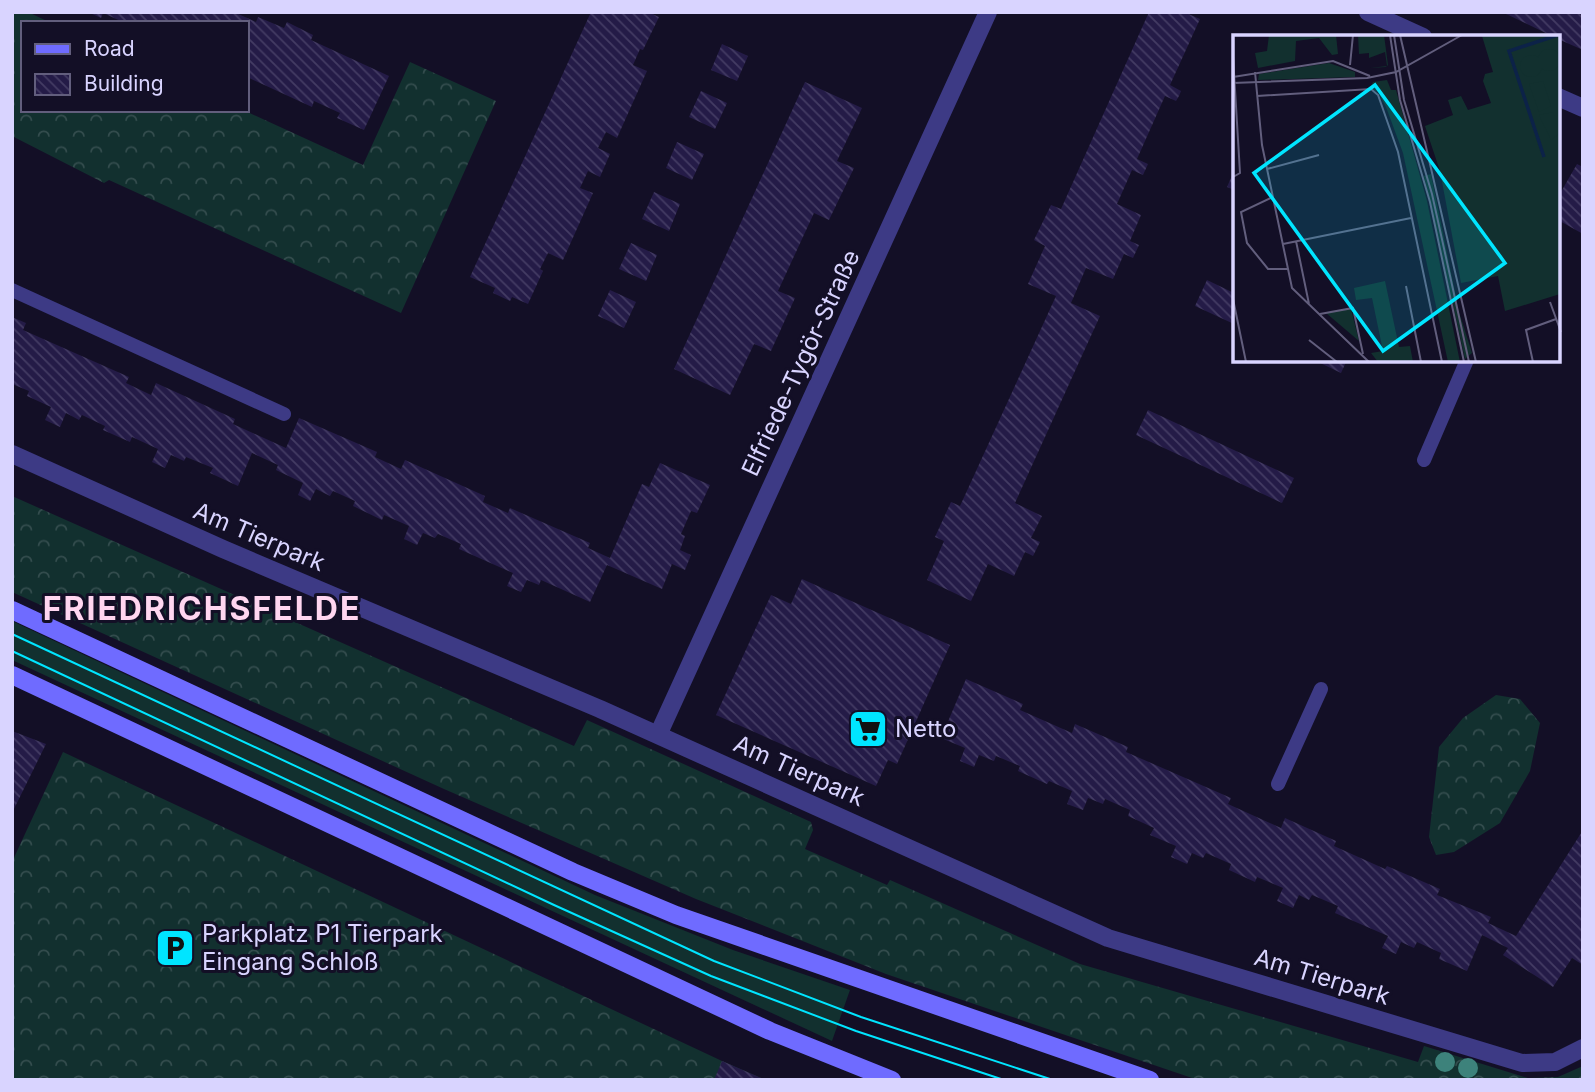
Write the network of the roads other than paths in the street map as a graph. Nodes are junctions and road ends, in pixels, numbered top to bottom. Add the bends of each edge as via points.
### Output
1 (988, 12) edge
2 (1370, 13) edge
3 (1419, 35) edge
4 (1560, 99) edge
5 (1583, 108) edge
6 (12, 289) edge
7 (1466, 362) edge
8 (284, 414) dead end
9 (12, 454) edge
10 (1424, 460) dead end
11 (12, 610) edge
12 (12, 675) edge
13 (1321, 689) dead end
14 (658, 734) junction
15 (1278, 784) dead end
16 (1583, 1048) edge
17 (892, 1080) edge
18 (1150, 1080) edge

1 - 14 street, Elfriede-Tygör-Straße
2 - 3 street
4 - 5 street
6 - 8 lane
7 - 10 lane
9 - 14 street, Am Tierpark
11 - 18 main road via 573,872 676,915
12 - 17 main road via 770,1031
13 - 15 lane
14 - 16 street, Am Tierpark via 1108,937 1522,1063 1555,1062

